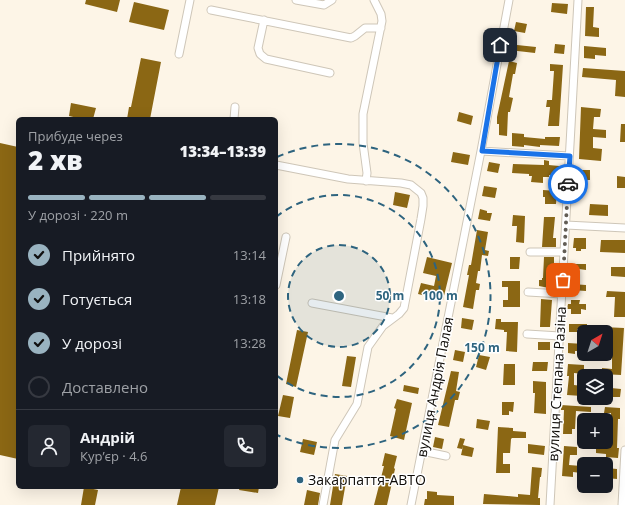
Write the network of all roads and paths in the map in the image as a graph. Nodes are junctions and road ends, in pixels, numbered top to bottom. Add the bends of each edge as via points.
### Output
1 (190, 0) edge
2 (296, 0) edge
3 (332, 0) edge
4 (374, 0) edge
5 (509, 0) edge
6 (578, 0) edge
7 (211, 10) dead end
8 (264, 20) junction
9 (381, 28) junction
10 (179, 54) dead end
11 (330, 74) dead end
12 (235, 107) dead end
13 (234, 117) edge
14 (482, 151) junction
15 (570, 156) junction
16 (278, 165) edge
17 (366, 181) junction
18 (566, 225) junction
19 (625, 228) edge
20 (286, 237) dead end
21 (530, 252) dead end
22 (564, 252) junction
23 (278, 275) edge
24 (528, 292) dead end
25 (562, 294) junction
26 (312, 303) dead end
27 (392, 318) junction
28 (527, 334) dead end
29 (560, 336) junction
30 (625, 450) edge
31 (422, 451) junction
32 (446, 456) dead end
33 (323, 505) edge
34 (411, 505) edge
35 (550, 505) edge
36 (622, 505) edge

1 - 10 street
2 - 3 street via 324,5
4 - 9 street via 382,17
5 - 14 street, вулиця Андрія Палая
6 - 15 street, вулиця Степана Разіна
7 - 8 street
8 - 9 street via 351,38 366,28
8 - 11 street via 258,48 266,59
9 - 17 street via 363,114
12 - 13 street
14 - 15 street
14 - 31 street, вулиця Андрія Палая
15 - 18 street, вулиця Степана Разіна
16 - 17 street
17 - 27 street via 411,185 423,198 407,296 402,312
18 - 19 street
18 - 22 street, вулиця Степана Разіна
20 - 23 street
21 - 22 street
22 - 25 street, вулиця Степана Разіна
24 - 25 street
25 - 29 street, вулиця Степана Разіна
26 - 27 street
27 - 33 street via 368,347 357,404 335,440
28 - 29 street
29 - 35 street, вулиця Степана Разіна
30 - 36 street
31 - 32 street
31 - 34 street, вулиця Андрія Палая

